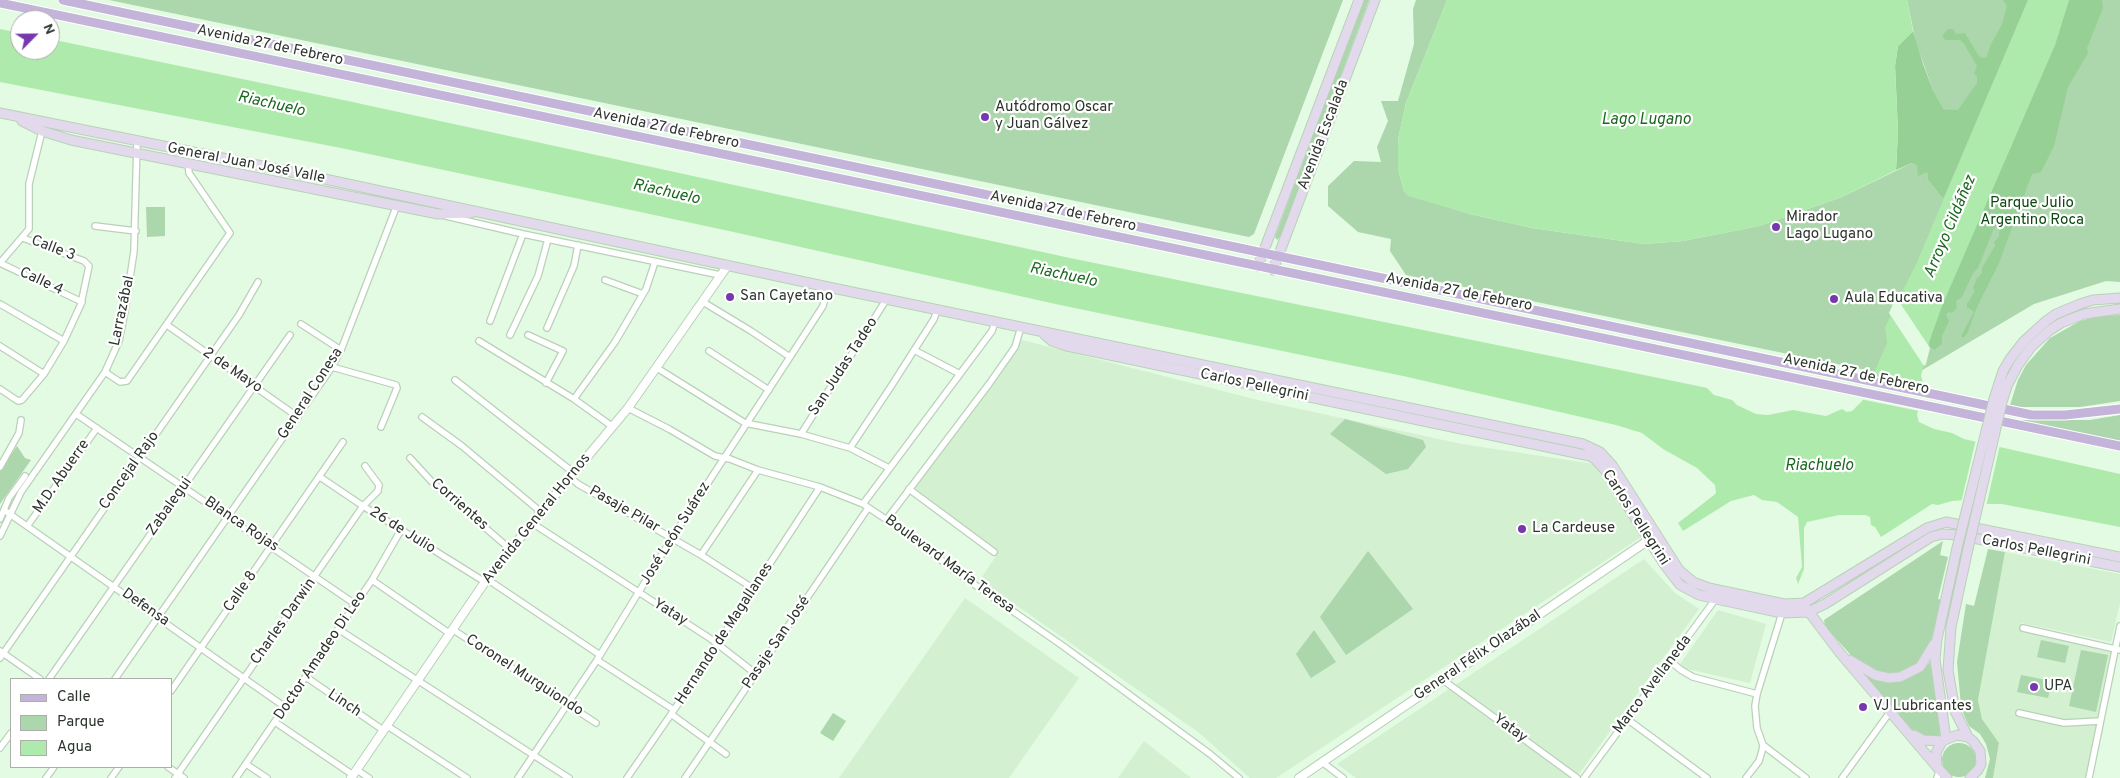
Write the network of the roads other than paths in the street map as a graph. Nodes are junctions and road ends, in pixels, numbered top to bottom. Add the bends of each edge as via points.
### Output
1 (63, 0) edge
2 (1359, 0) edge
3 (1375, 0) edge
4 (0, 3) edge
5 (0, 113) edge
6 (10, 116) junction
7 (42, 131) junction
8 (137, 142) junction
9 (136, 152) junction
10 (188, 163) junction
11 (397, 205) junction
12 (481, 212) junction
13 (443, 215) junction
14 (95, 226) dead end
15 (136, 231) junction
16 (523, 234) junction
17 (23, 238) junction
18 (548, 239) junction
19 (578, 245) junction
20 (1264, 252) junction
21 (1278, 255) junction
22 (655, 262) junction
23 (0, 263) edge
24 (728, 265) junction
25 (1258, 266) junction
26 (1273, 270) junction
27 (720, 275) junction
28 (605, 280) dead end
29 (258, 282) dead end
30 (828, 288) junction
31 (643, 294) junction
32 (2120, 298) edge
33 (886, 300) junction
34 (82, 302) junction
35 (703, 302) junction
36 (0, 304) edge
37 (2120, 309) edge
38 (937, 310) junction
39 (490, 321) dead end
40 (994, 322) junction
41 (301, 324) dead end
42 (167, 325) junction
43 (1021, 327) junction
44 (546, 328) dead end
45 (290, 335) dead end
46 (510, 335) dead end
47 (528, 335) dead end
48 (64, 341) junction
49 (479, 342) dead end
50 (0, 346) edge
51 (341, 350) junction
52 (914, 350) junction
53 (709, 351) dead end
54 (210, 357) junction
55 (790, 357) junction
56 (332, 367) junction
57 (657, 368) junction
58 (105, 372) junction
59 (44, 374) junction
60 (960, 374) junction
61 (455, 380) dead end
62 (546, 383) junction
63 (254, 386) junction
64 (0, 389) edge
65 (769, 390) junction
66 (1923, 398) junction
67 (574, 399) junction
68 (1998, 400) junction
69 (628, 408) junction
70 (2120, 409) edge
71 (76, 414) junction
72 (298, 417) junction
73 (422, 417) dead end
74 (21, 420) dead end
75 (748, 424) junction
76 (381, 427) dead end
77 (613, 427) junction
78 (97, 428) junction
79 (801, 434) junction
80 (343, 442) dead end
81 (2120, 446) edge
82 (850, 448) junction
83 (141, 457) junction
84 (410, 458) dead end
85 (726, 458) junction
86 (366, 466) dead end
87 (0, 467) edge
88 (889, 468) junction
89 (758, 470) junction
90 (572, 475) junction
91 (25, 476) dead end
92 (320, 477) junction
93 (184, 487) junction
94 (820, 488) junction
95 (909, 489) junction
96 (363, 506) junction
97 (866, 506) junction
98 (8, 512) junction
99 (541, 512) junction
100 (228, 517) junction
101 (0, 519) edge
102 (888, 519) junction
103 (532, 522) junction
104 (28, 526) junction
105 (401, 530) junction
106 (0, 536) edge
107 (1652, 537) junction
108 (672, 538) junction
109 (273, 547) junction
110 (510, 549) junction
111 (994, 552) dead end
112 (701, 555) junction
113 (70, 556) junction
114 (2120, 557) edge
115 (2120, 567) edge
116 (315, 578) junction
117 (372, 580) junction
118 (486, 581) junction
119 (115, 586) junction
120 (754, 589) junction
121 (639, 594) junction
122 (1718, 595) junction
123 (355, 604) junction
124 (1806, 607) junction
125 (1783, 608) junction
126 (158, 618) junction
127 (2120, 626) edge
128 (2023, 628) dead end
129 (338, 630) junction
130 (450, 631) junction
131 (1937, 639) junction
132 (717, 644) junction
133 (201, 648) junction
134 (2117, 649) edge
135 (1840, 653) junction
136 (1, 654) edge
137 (599, 657) junction
138 (1670, 661) junction
139 (756, 674) junction
140 (38, 678) edge
141 (50, 678) edge
142 (116, 678) edge
143 (244, 678) junction
144 (306, 678) junction
145 (1443, 680) junction
146 (417, 681) junction
147 (172, 690) edge
148 (1757, 694) junction
149 (567, 705) junction
150 (285, 707) junction
151 (672, 712) junction
152 (1890, 712) junction
153 (2019, 713) dead end
154 (1627, 719) junction
155 (2100, 721) junction
156 (276, 722) junction
157 (596, 723) dead end
158 (385, 728) junction
159 (1906, 730) junction
160 (10, 734) edge
161 (1968, 737) junction
162 (1944, 740) junction
163 (709, 742) junction
164 (1763, 745) junction
165 (0, 748) edge
166 (726, 754) dead end
167 (534, 755) junction
168 (1322, 762) junction
169 (246, 764) junction
170 (354, 774) edge
171 (1977, 774) edge
172 (1941, 775) edge
173 (176, 776) edge
174 (184, 778) edge
175 (236, 778) edge
176 (267, 778) edge
177 (369, 778) edge
178 (468, 778) edge
179 (518, 778) edge
180 (570, 778) edge
181 (627, 778) edge
182 (685, 778) edge
183 (1239, 778) edge
184 (1299, 778) edge
185 (1343, 778) edge
186 (1577, 778) edge
187 (1584, 778) edge
188 (1707, 778) edge
189 (1746, 778) edge
190 (1806, 778) edge
191 (1842, 778) edge
192 (1970, 778) edge
193 (2089, 778) edge

1 - 20 main road, Avenida 27 de Febrero
2 - 20 main road, Avenida Escalada
3 - 21 main road, Avenida Escalada
4 - 25 main road, Avenida 27 de Febrero
5 - 6 main road, General Juan José Valle
6 - 7 main road, General Juan José Valle
6 - 8 main road, General Juan José Valle
7 - 9 main road, General Juan José Valle
7 - 17 street via 29,184 30,224
8 - 9 street, Larrazábal
8 - 12 main road, General Juan José Valle
9 - 10 main road, General Juan José Valle
9 - 15 street, Larrazábal
10 - 11 main road, General Juan José Valle
10 - 42 street via 189,173 230,233
11 - 13 main road, General Juan José Valle
11 - 51 street, General Conesa
12 - 13 main road, General Juan José Valle
12 - 24 main road, General Juan José Valle
13 - 16 street, General Juan José Valle
14 - 15 street
15 - 58 street, Larrazábal via 121,334
16 - 18 street, General Juan José Valle
16 - 39 street
17 - 23 street
17 - 34 street, Calle 3 via 84,261 89,266
18 - 19 street, General Juan José Valle
18 - 46 street via 538,276
19 - 22 street, General Juan José Valle
19 - 44 street via 574,266
20 - 21 main road, Avenida 27 de Febrero
20 - 25 main road, Avenida Escalada
21 - 26 main road, Avenida Escalada
21 - 66 main road, Avenida 27 de Febrero via 1857,379
22 - 27 street, General Juan José Valle
22 - 31 street
23 - 34 street, Calle 4
24 - 27 street, Avenida General Hornos
24 - 30 main road, Carlos Pellegrini
25 - 26 main road, Avenida 27 de Febrero
26 - 66 main road, Avenida 27 de Febrero via 1851,389
27 - 35 street, Avenida General Hornos
28 - 31 street
29 - 54 street, Concejal Rajo
30 - 33 main road, Carlos Pellegrini
30 - 55 street, José León Suárez via 823,306
31 - 67 street via 606,357
32 - 68 main road via 2080,304 2046,321 2010,359 2003,371
33 - 38 main road, Carlos Pellegrini
33 - 79 street, San Judas Tadeo
34 - 48 street
35 - 55 street
35 - 57 street, Avenida General Hornos
36 - 48 street
37 - 68 main road via 2084,314 2050,330 2031,347
38 - 40 main road, Carlos Pellegrini
38 - 52 street
40 - 43 main road, Carlos Pellegrini
40 - 60 street, Pasaje San José via 992,330
41 - 51 street
42 - 54 street, 2 de Mayo
42 - 58 street via 127,381 120,382
43 - 95 street via 1015,347
43 - 107 main road, Carlos Pellegrini via 1582,444 1600,452 1612,465
45 - 63 street, Zabalegui
47 - 62 street via 563,351
48 - 59 street
49 - 62 street
50 - 59 street
51 - 56 street, General Conesa
52 - 60 street
52 - 82 street
53 - 65 street
54 - 63 street, 2 de Mayo
54 - 83 street, Concejal Rajo
55 - 65 street, José León Suárez
56 - 72 street, General Conesa
56 - 76 street via 396,385
57 - 69 street, Avenida General Hornos
57 - 75 street
58 - 71 street, Larrazábal
59 - 64 street via 22,400 18,401
60 - 88 street, Pasaje San José
61 - 90 street, Pasaje Pilar
62 - 67 street
63 - 72 street, 2 de Mayo
63 - 93 street, Zabalegui
65 - 75 street, José León Suárez
66 - 70 main road, Avenida 27 de Febrero via 2032,415 2065,416
66 - 81 main road, Avenida 27 de Febrero
67 - 77 street
68 - 131 main road, bridge via 1957,548
68 - 161 main road, bridge via 1951,627 1948,670 1955,711
69 - 77 street, Avenida General Hornos
69 - 85 street, Boulevard María Teresa via 715,456
71 - 78 street, Blanca Rojas
71 - 98 street, Larrazábal
72 - 100 street, General Conesa
73 - 99 street
74 - 87 street via 19,433
75 - 79 street
75 - 85 street, José León Suárez
77 - 90 street, Avenida General Hornos
78 - 83 street, Blanca Rojas
78 - 104 street, M.D. Abuerre
79 - 82 street
80 - 92 street, Calle 8
82 - 88 street
83 - 93 street, Blanca Rojas
83 - 113 street, Concejal Rajo
84 - 110 street, Corrientes via 432,482
85 - 89 street, Boulevard María Teresa
85 - 108 street, José León Suárez
86 - 96 street, Charles Darwin via 379,488
88 - 97 street, Pasaje San José
89 - 94 street, Boulevard María Teresa
89 - 112 street
90 - 99 street, Avenida General Hornos
90 - 108 street, Pasaje Pilar via 578,484
91 - 98 street, Larrazábal via 9,498
92 - 96 street, 26 de Julio
92 - 109 street, Calle 8
93 - 100 street, Blanca Rojas
93 - 119 street, Zabalegui
94 - 97 street, Boulevard María Teresa
94 - 120 street, Hernando de Magallanes
95 - 102 street
95 - 111 street
96 - 105 street, 26 de Julio
96 - 116 street, Charles Darwin
97 - 102 street, Boulevard María Teresa
97 - 139 street, Pasaje San José
98 - 101 street, Larrazábal
98 - 104 street, Defensa
98 - 106 street, Larrazábal
99 - 103 street, Avenida General Hornos
100 - 109 street, Blanca Rojas
100 - 126 street, General Conesa
102 - 183 street, Boulevard María Teresa
103 - 110 street, Avenida General Hornos
103 - 121 street, Yatay
104 - 113 street, Defensa
105 - 117 street, Doctor Amadeo Di Leo
105 - 118 street, 26 de Julio
107 - 122 main road, Carlos Pellegrini via 1686,578
107 - 145 street, General Félix Olazábal
108 - 112 street, Pasaje Pilar
108 - 121 street, José León Suárez
109 - 116 street, Blanca Rojas
109 - 133 street, Calle 8
110 - 118 street, Avenida General Hornos
112 - 120 street, Pasaje Pilar
113 - 119 street, Defensa
113 - 136 street, Concejal Rajo
114 - 124 main road, Carlos Pellegrini via 1946,522 1927,528
115 - 124 main road, Carlos Pellegrini via 1942,534 1931,537 1825,604
116 - 123 street, Blanca Rojas
116 - 143 street, Charles Darwin
117 - 123 street, Doctor Amadeo Di Leo
117 - 130 street, Coronel Murguiondo
118 - 130 street, Avenida General Hornos
118 - 137 street, 26 de Julio
119 - 126 street, Defensa
119 - 141 street, Zabalegui
120 - 132 street, Hernando de Magallanes
121 - 132 street, Yatay
121 - 137 street, José León Suárez
122 - 125 main road, Carlos Pellegrini
122 - 138 street, Marco Avellaneda
123 - 129 street, Doctor Amadeo Di Leo
124 - 125 main road, Carlos Pellegrini
124 - 135 main road
125 - 148 street
126 - 133 street, Defensa
126 - 142 street, General Conesa
127 - 134 street
128 - 134 street
129 - 144 street, Doctor Amadeo Di Leo
129 - 146 street
130 - 146 street, Avenida General Hornos
130 - 149 street, Coronel Murguiondo
131 - 135 main road via 1924,663 1900,677 1875,675
131 - 162 main road via 1935,668
132 - 139 street, Yatay
132 - 151 street, Hernando de Magallanes
133 - 143 street, Defensa
133 - 147 street, Calle 8
134 - 155 street
135 - 152 main road
136 - 140 street
137 - 149 street, José León Suárez
137 - 151 street, 26 de Julio
138 - 148 street via 1693,677
138 - 154 street, Marco Avellaneda
139 - 163 street, Pasaje San José
143 - 150 street, Defensa
143 - 173 street, Charles Darwin
144 - 150 street, Doctor Amadeo Di Leo
144 - 158 street, Linch
145 - 168 street, General Félix Olazábal
145 - 186 street, Yatay
146 - 158 street, Avenida General Hornos
146 - 167 street
148 - 164 street via 1755,716
149 - 157 street, Coronel Murguiondo
149 - 167 street, José León Suárez
150 - 156 street, Doctor Amadeo Di Leo
151 - 163 street, 26 de Julio
151 - 181 street, Hernando de Magallanes
152 - 159 main road
152 - 191 street
153 - 155 street via 2064,723
154 - 187 street, Marco Avellaneda
154 - 188 street
155 - 193 street
156 - 169 street, Doctor Amadeo Di Leo
156 - 170 street
158 - 170 street, Avenida General Hornos
158 - 178 street, Linch
159 - 162 main road via 1923,740
159 - 172 main road
160 - 165 street
161 - 162 main road via 1956,735
161 - 171 main road via 1980,751
162 - 172 main road via 1936,753
163 - 166 street, 26 de Julio
163 - 182 street, Pasaje San José
164 - 189 street via 1761,756
164 - 190 street
167 - 179 street, José León Suárez
167 - 180 street
168 - 184 street, General Félix Olazábal
168 - 185 street
169 - 175 street, Doctor Amadeo Di Leo
169 - 176 street
170 - 177 street
171 - 192 main road
173 - 174 street

